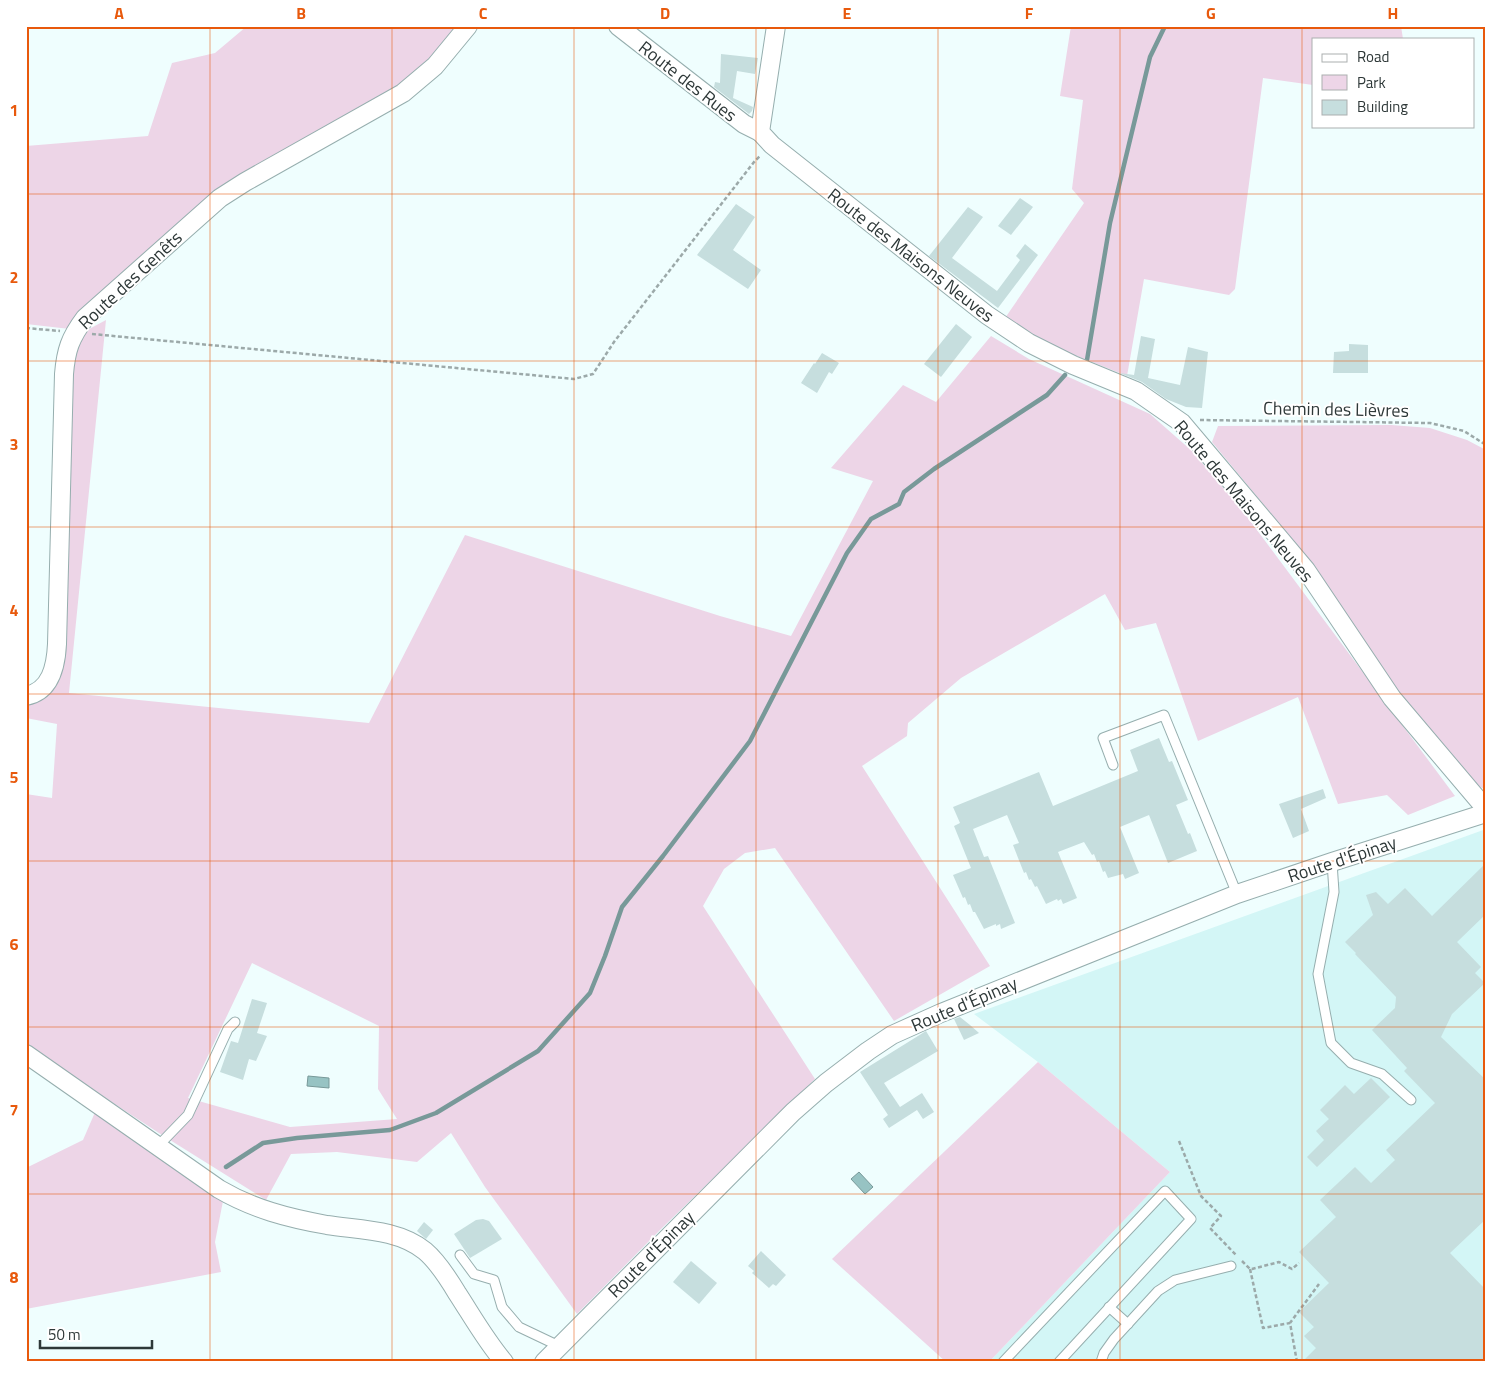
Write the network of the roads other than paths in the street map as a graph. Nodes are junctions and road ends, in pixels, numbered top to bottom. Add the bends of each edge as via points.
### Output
1 (468, 26) edge
2 (618, 26) edge
3 (776, 26) edge
4 (760, 132) junction
5 (26, 696) edge
6 (1113, 765) dead end
7 (1486, 809) edge
8 (1486, 813) edge
9 (1332, 862) junction
10 (1237, 894) junction
11 (235, 1022) dead end
12 (26, 1054) edge
13 (1411, 1100) dead end
14 (159, 1145) junction
15 (460, 1255) dead end
16 (1230, 1266) dead end
17 (1109, 1307) junction
18 (1128, 1324) junction
19 (559, 1346) junction
20 (504, 1362) edge
21 (544, 1362) edge
22 (1003, 1362) edge
23 (1059, 1362) edge
24 (1101, 1362) edge

1 - 5 street, Route des Genêts via 435,66 403,93 220,198 85,318 74,332 64,374 55,666 40,690
2 - 4 street, Route des Rues via 744,124
3 - 4 street
4 - 7 street, Route des Maisons Neuves via 772,145 987,316 1029,343 1136,391 1182,423 1306,570 1392,698
6 - 10 lane via 1103,738 1164,715
8 - 9 street, Route d'Épinay
9 - 10 street, Route d'Épinay
9 - 13 lane via 1334,892 1318,974 1331,1043 1351,1063 1382,1074
10 - 19 street, Route d'Épinay via 892,1035 826,1082
11 - 14 lane via 228,1029 188,1116
12 - 14 street
14 - 20 street via 220,1189 256,1208 326,1225 382,1233 415,1244 442,1270
15 - 19 lane via 474,1274 494,1280 502,1308 519,1328
16 - 18 lane via 1175,1280 1158,1291
17 - 18 lane
17 - 22 lane via 1191,1219 1165,1191
17 - 23 lane
18 - 24 lane via 1109,1346
19 - 21 street, Route d'Épinay

